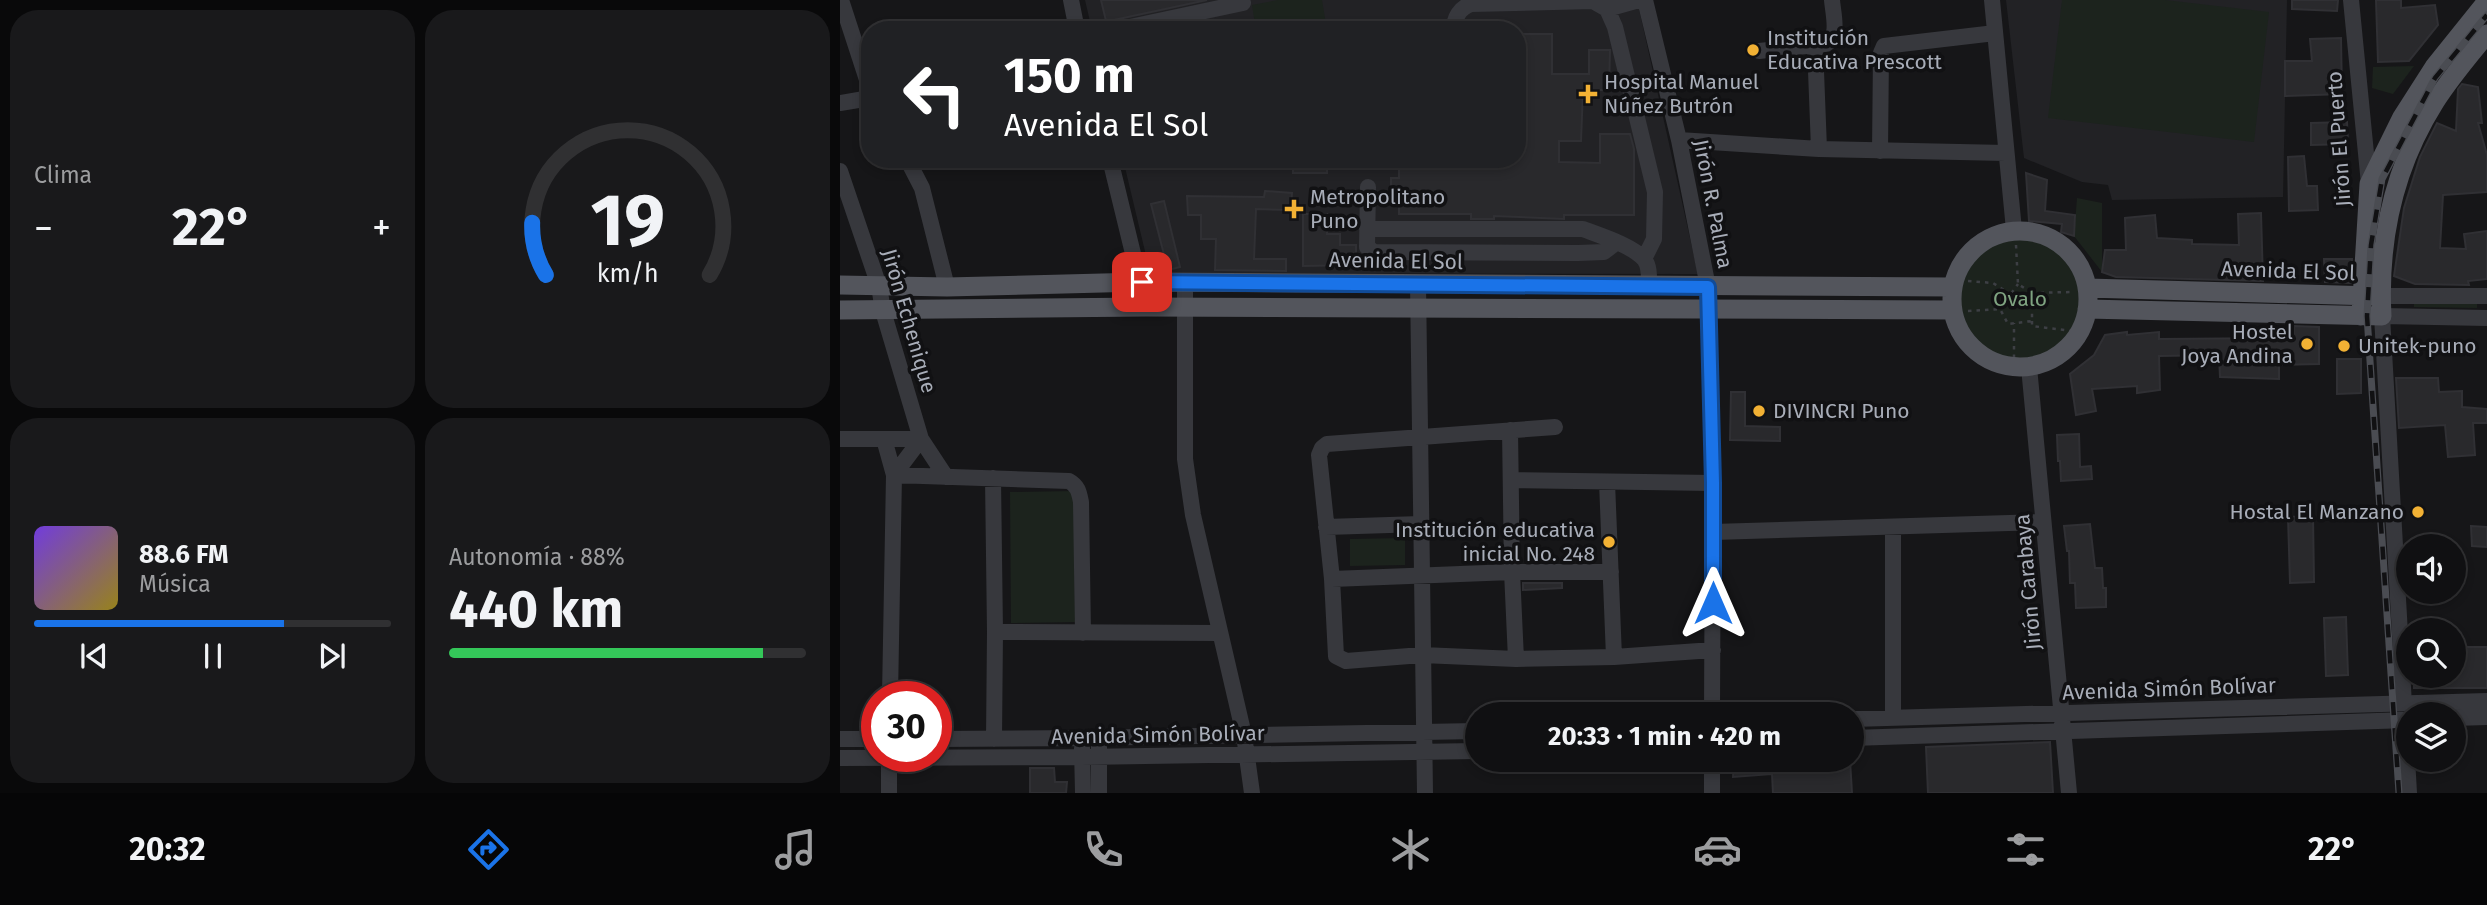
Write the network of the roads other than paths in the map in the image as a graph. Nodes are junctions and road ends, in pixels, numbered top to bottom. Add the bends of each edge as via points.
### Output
1 (841, 0) edge
2 (1071, 0) edge
3 (1639, 0) edge
4 (1645, 0) edge
5 (1832, 0) edge
6 (1992, 0) edge
7 (2351, 0) edge
8 (2487, 1) edge
9 (1243, 3) dead end
10 (1607, 9) junction
11 (1075, 21) edge
12 (1158, 21) edge
13 (1456, 21) edge
14 (1995, 33) junction
15 (2487, 34) edge
16 (1815, 45) junction
17 (1759, 51) dead end
18 (861, 61) edge
19 (861, 100) edge
20 (840, 103) edge
21 (1679, 140) junction
22 (1819, 149) junction
23 (1880, 151) junction
24 (2006, 153) junction
25 (912, 168) edge
26 (1112, 168) edge
27 (840, 171) edge
28 (2369, 184) junction
29 (1368, 187) dead end
30 (1367, 229) junction
31 (2016, 234) junction
32 (1616, 242) junction
33 (1644, 259) junction
34 (1142, 282) junction
35 (1185, 282) junction
36 (1957, 283) junction
37 (1418, 284) junction
38 (840, 285) edge
39 (879, 286) junction
40 (1649, 286) junction
41 (947, 287) junction
42 (1708, 287) junction
43 (2361, 295) junction
44 (2085, 296) junction
45 (2381, 296) junction
46 (2487, 296) edge
47 (1146, 307) junction
48 (1185, 308) junction
49 (840, 310) edge
50 (1419, 310) junction
51 (1710, 310) junction
52 (884, 311) junction
53 (1956, 311) junction
54 (2361, 316) junction
55 (2382, 316) junction
56 (2487, 318) edge
57 (2021, 363) junction
58 (1555, 427) dead end
59 (1510, 430) junction
60 (1421, 436) junction
61 (840, 439) edge
62 (884, 439) junction
63 (921, 439) junction
64 (894, 475) junction
65 (946, 477) junction
66 (993, 478) junction
67 (1512, 480) junction
68 (1607, 482) junction
69 (1713, 483) junction
70 (2043, 522) junction
71 (1421, 524) junction
72 (1326, 527) junction
73 (1893, 527) junction
74 (1713, 532) junction
75 (1512, 572) junction
76 (1611, 572) junction
77 (1421, 577) junction
78 (1332, 579) junction
79 (995, 632) junction
80 (1083, 633) junction
81 (1220, 633) junction
82 (1713, 650) junction
83 (1422, 655) junction
84 (1614, 657) junction
85 (1517, 659) junction
86 (890, 681) edge
87 (2487, 701) edge
88 (1712, 702) edge
89 (2403, 702) edge
90 (2445, 702) edge
91 (2396, 703) edge
92 (2061, 713) junction
93 (2487, 717) edge
94 (1893, 718) junction
95 (2466, 718) edge
96 (1864, 719) edge
97 (2396, 720) edge
98 (1465, 731) edge
99 (2062, 731) junction
100 (1424, 733) junction
101 (1244, 735) junction
102 (1091, 738) junction
103 (1864, 738) edge
104 (861, 739) edge
105 (952, 739) edge
106 (994, 739) junction
107 (840, 740) edge
108 (1465, 751) edge
109 (1424, 753) junction
110 (1247, 755) junction
111 (952, 757) edge
112 (1091, 757) junction
113 (840, 758) edge
114 (861, 758) edge
115 (889, 772) edge
116 (1712, 772) edge
117 (2408, 772) edge
118 (889, 793) edge
119 (1083, 793) edge
120 (1099, 793) edge
121 (1252, 793) edge
122 (1425, 793) edge
123 (1712, 793) edge
124 (2069, 793) edge
125 (2409, 793) edge

1 - 18 street
2 - 11 street
3 - 10 street
4 - 21 street, Jirón R. Palma
5 - 16 street via 1832,41
6 - 14 street
7 - 28 street, Jirón El Puerto
8 - 28 main road via 2434,66
9 - 12 street
10 - 13 street via 1593,1 1471,4
10 - 33 street via 1655,192 1654,239
14 - 23 street via 1884,46
14 - 24 street
15 - 45 main road via 2435,103 2396,186 2384,233
16 - 17 street
16 - 22 street
19 - 20 street
21 - 22 street
21 - 42 street, Jirón R. Palma
22 - 23 street
23 - 24 street
24 - 31 street
25 - 41 street via 922,188
26 - 34 street
27 - 39 street, Jirón Echenique
28 - 43 main road, Jirón El Puerto
29 - 30 street
30 - 32 street via 1583,229
30 - 32 street via 1367,247 1378,253 1604,252
31 - 36 main road via 1992,236 1973,248 1960,266
31 - 44 main road via 2034,231 2070,251 2081,268
32 - 33 street
33 - 40 street
34 - 35 main road, Avenida El Sol
34 - 41 main road, Avenida El Sol
34 - 47 street
35 - 37 main road, Avenida El Sol
35 - 48 street
36 - 42 main road, Avenida El Sol
36 - 53 main road
37 - 40 main road, Avenida El Sol
37 - 50 street
38 - 39 main road, Avenida El Sol
39 - 41 main road, Avenida El Sol
39 - 52 street, Jirón Echenique
40 - 42 main road, Avenida El Sol
42 - 51 street, Jirón R. Palma
43 - 44 main road, Avenida El Sol
43 - 45 main road, Avenida El Sol
43 - 54 main road, Jirón El Puerto
44 - 54 main road, Avenida El Sol
44 - 57 main road via 2081,330 2067,348 2050,360
45 - 46 street, Avenida El Sol
45 - 55 main road
47 - 48 main road
47 - 52 main road
48 - 50 main road
48 - 81 street via 1185,459
49 - 52 main road
50 - 51 main road
50 - 60 street
51 - 53 main road
51 - 69 street, Jirón R. Palma
52 - 63 street, Jirón Echenique
53 - 57 main road via 1959,330 1971,347 2007,366
54 - 55 main road, Avenida El Sol
55 - 56 street, Avenida El Sol
55 - 89 street
57 - 70 street, Jirón Carabaya
58 - 59 street
59 - 60 street
59 - 67 street
60 - 71 street
60 - 72 street via 1322,448
61 - 62 street
62 - 63 street
62 - 64 street
63 - 64 street
63 - 65 street, Jirón Echenique
64 - 65 street
64 - 86 street
65 - 66 street
66 - 79 street
66 - 80 street via 1069,481 1077,486
67 - 68 street
67 - 75 street
68 - 69 street
68 - 76 street
69 - 74 street, Jirón R. Palma
70 - 73 street
70 - 92 street, Jirón Carabaya
71 - 72 street
71 - 77 street
72 - 78 street
73 - 74 street
73 - 94 street
74 - 82 street, Jirón R. Palma
75 - 76 street
75 - 77 street
75 - 85 street
76 - 84 street
77 - 78 street
77 - 83 street
78 - 83 street via 1335,653 1340,659
79 - 80 street
79 - 106 street
80 - 81 street
81 - 101 street
82 - 84 street
82 - 88 street, Jirón R. Palma
83 - 85 street
83 - 100 street
84 - 85 street
87 - 90 street, Avenida Simón Bolívar
91 - 92 street, Avenida Simón Bolívar
92 - 94 street, Avenida Simón Bolívar
92 - 99 street, Jirón Carabaya
93 - 95 street
94 - 96 street, Avenida Simón Bolívar
97 - 99 street, Avenida Simón Bolívar
98 - 100 street, Avenida Simón Bolívar
99 - 103 street, Avenida Simón Bolívar
99 - 124 street, Jirón Carabaya
100 - 101 street, Avenida Simón Bolívar
100 - 109 street
101 - 102 street, Avenida Simón Bolívar
101 - 110 street
102 - 106 street, Avenida Simón Bolívar
102 - 112 street
104 - 107 street
105 - 106 street, Avenida Simón Bolívar
108 - 109 street, Avenida Simón Bolívar
109 - 110 street, Avenida Simón Bolívar
109 - 122 street
110 - 112 street, Avenida Simón Bolívar
110 - 121 street
111 - 112 street, Avenida Simón Bolívar
112 - 119 street
112 - 120 street
113 - 114 street, Avenida Simón Bolívar
115 - 118 street
116 - 123 street
117 - 125 street

